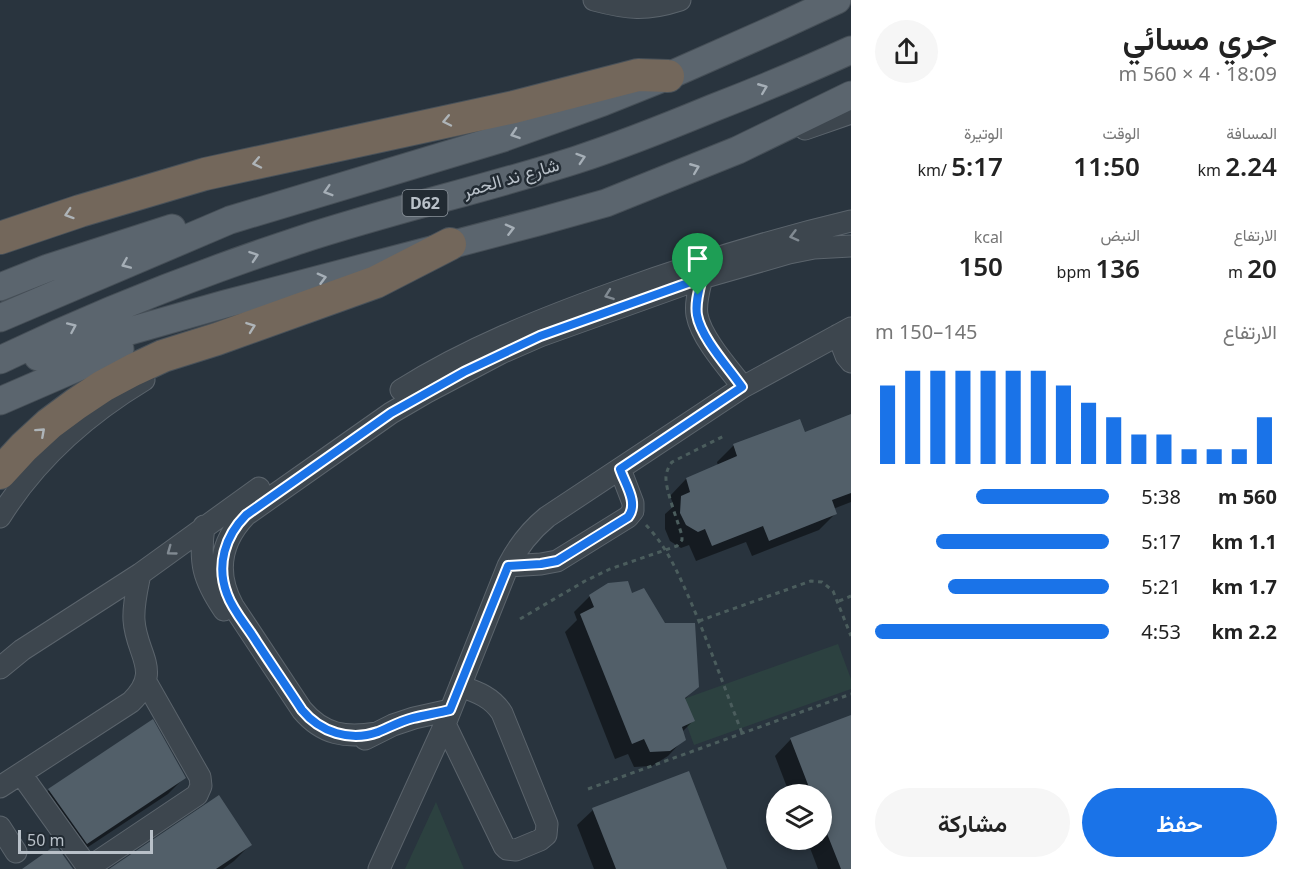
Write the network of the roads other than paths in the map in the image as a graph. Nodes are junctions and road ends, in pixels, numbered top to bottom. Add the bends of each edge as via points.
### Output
1 (594, 0) edge
2 (680, 0) edge
3 (837, 0) edge
4 (851, 50) edge
5 (668, 76) junction
6 (851, 95) edge
7 (851, 113) edge
8 (738, 150) junction
9 (230, 220) junction
10 (851, 221) edge
11 (0, 238) edge
12 (450, 244) junction
13 (851, 246) edge
14 (702, 278) junction
15 (0, 287) edge
16 (225, 304) junction
17 (0, 318) edge
18 (845, 331) edge
19 (217, 339) junction
20 (0, 360) edge
21 (851, 362) edge
22 (0, 368) edge
23 (742, 387) junction
24 (0, 401) edge
25 (620, 469) junction
26 (0, 473) edge
27 (0, 517) edge
28 (204, 526) junction
29 (508, 566) junction
30 (140, 574) junction
31 (267, 667) junction
32 (0, 668) edge
33 (146, 682) junction
34 (460, 686) junction
35 (447, 717) junction
36 (21, 774) junction
37 (0, 788) edge
38 (0, 827) edge
39 (16, 852) dead end
40 (89, 868) edge
41 (379, 869) edge

1 - 2 street via 628,8 659,7
3 - 5 main road, D62
20 -> 4 main road, شارع ند الحمر / D62 via 162,289 301,240 604,150
5 -> 9 main road, D62 via 503,138
5 -> 11 highway via 638,75 514,107 205,174
6 - 8 main road
7 - 8 street
12 -> 8 main road via 606,202
9 - 15 main road via 166,230
9 -> 17 main road, D62
10 -> 28 street via 685,267 483,345 381,403
16 -> 12 main road
19 -> 12 highway via 376,282
13 - 14 street via 789,253
14 - 23 street via 697,305 699,323
14 - 31 street via 540,336 464,372 391,413 246,515 228,540 222,574 228,596
16 - 22 main road
16 - 24 main road
18 - 21 street via 846,356
18 - 23 street
26 -> 19 highway via 49,424 103,386 163,356
19 - 27 street via 123,393 88,418 48,454
23 - 25 street
25 - 29 street via 541,522 515,551
25 - 29 street via 633,503 628,517 557,561
28 -> 30 street
28 - 31 street via 202,558 208,583
29 - 34 street
30 - 32 street
30 - 33 street via 134,622 147,668
31 - 35 street via 309,719 327,731 359,735 376,733 414,718
33 - 36 street via 131,702
33 - 40 street via 200,777 201,786 197,795
34 - 35 street
34 - 35 street via 487,697 502,713 546,824 543,838 516,850 504,846
35 - 41 street
36 - 37 street
36 - 40 street
38 - 39 street

